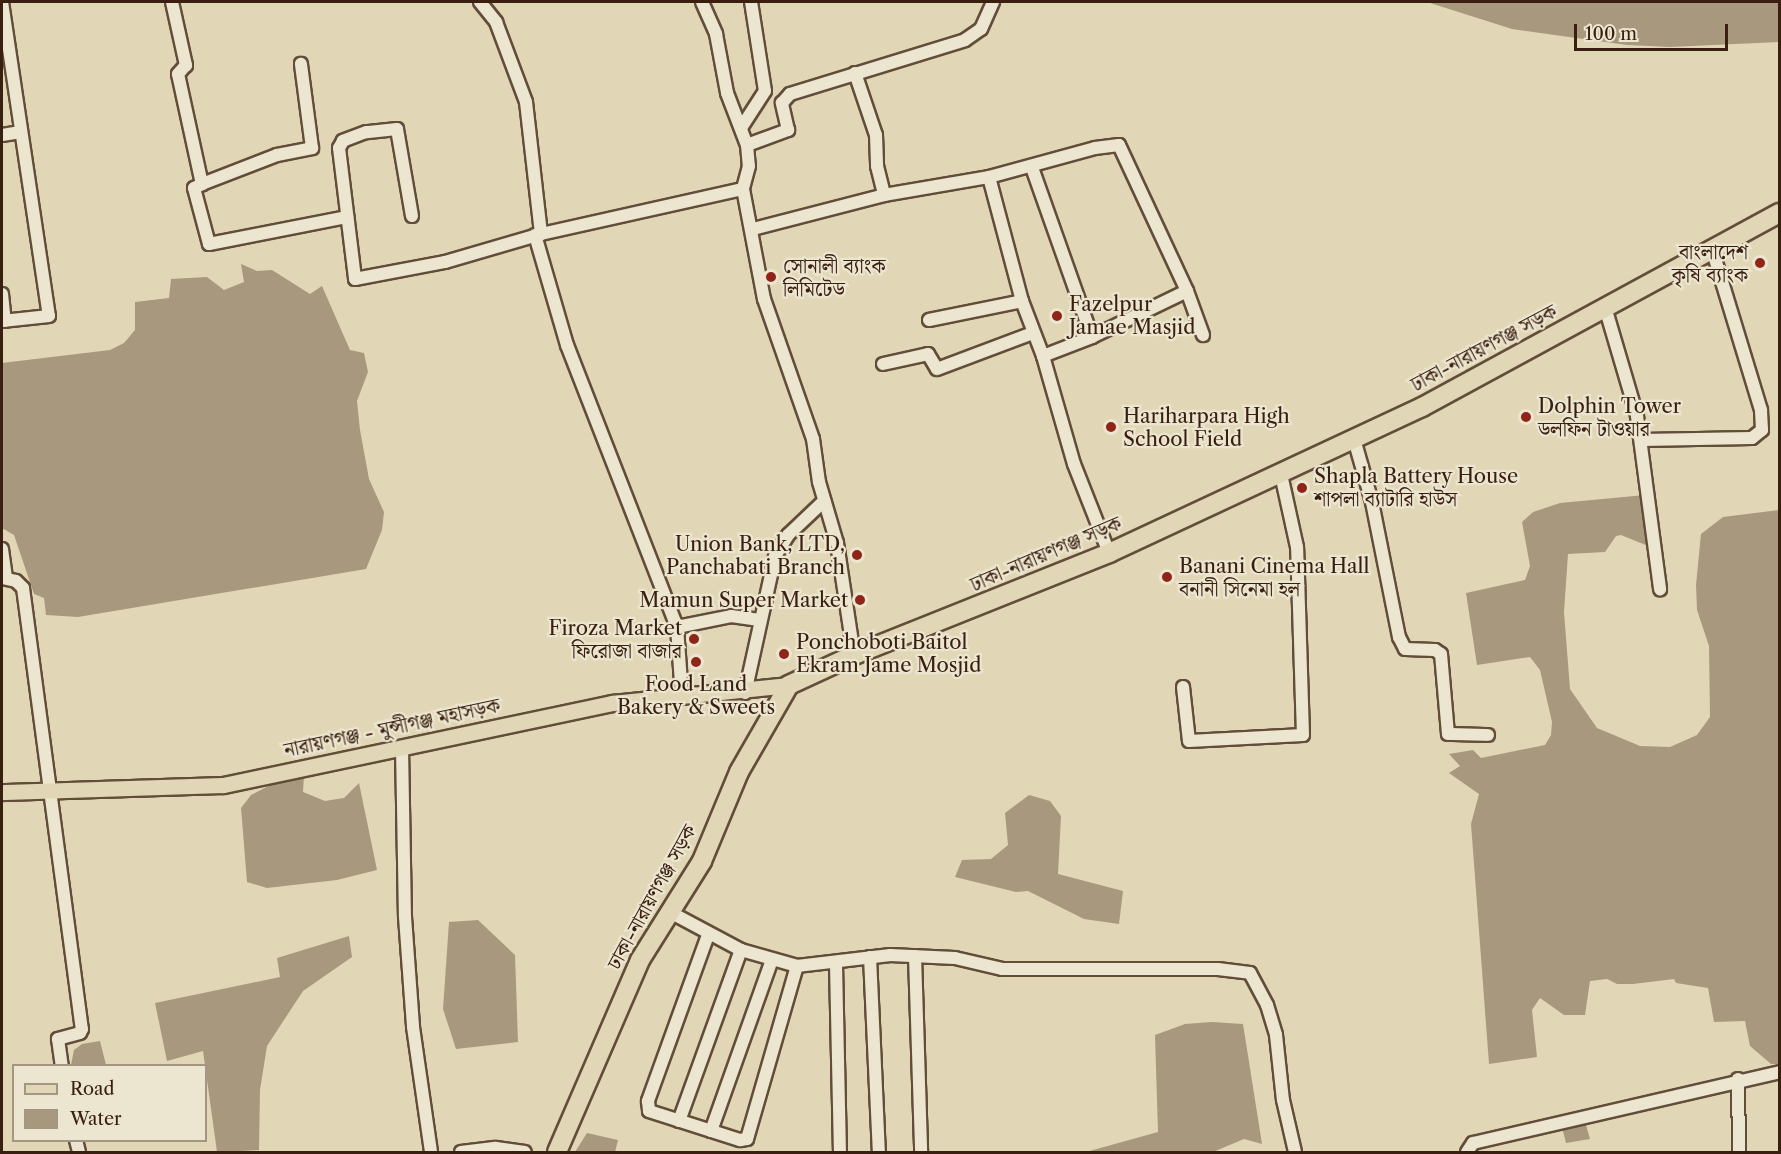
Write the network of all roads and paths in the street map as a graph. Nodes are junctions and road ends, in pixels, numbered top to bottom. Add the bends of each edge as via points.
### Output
1 (2, 2) edge
2 (171, 2) edge
3 (480, 2) edge
4 (702, 2) edge
5 (751, 2) edge
6 (993, 2) edge
7 (301, 64) dead end
8 (855, 74) junction
9 (741, 128) junction
10 (21, 132) junction
11 (2, 135) edge
12 (747, 145) junction
13 (1032, 168) junction
14 (989, 177) junction
15 (202, 184) junction
16 (743, 189) junction
17 (884, 195) junction
18 (1779, 213) edge
19 (412, 216) dead end
20 (346, 217) junction
21 (753, 229) junction
22 (538, 234) junction
23 (1713, 252) junction
24 (1187, 291) junction
25 (2, 294) edge
26 (1022, 301) junction
27 (1605, 307) junction
28 (929, 320) dead end
29 (3, 321) edge
30 (1033, 333) junction
31 (1203, 335) dead end
32 (1092, 336) junction
33 (1043, 356) junction
34 (883, 364) dead end
35 (1354, 439) junction
36 (1642, 440) junction
37 (1281, 474) junction
38 (824, 501) junction
39 (2, 549) edge
40 (1109, 553) junction
41 (4, 578) edge
42 (1660, 589) dead end
43 (758, 620) junction
44 (677, 627) junction
45 (854, 655) junction
46 (789, 685) junction
47 (1183, 687) dead end
48 (745, 693) junction
49 (682, 696) junction
50 (1488, 735) dead end
51 (402, 747) junction
52 (48, 789) junction
53 (2, 792) edge
54 (668, 911) junction
55 (708, 935) junction
56 (741, 950) junction
57 (915, 956) junction
58 (870, 957) junction
59 (772, 960) junction
60 (836, 964) junction
61 (798, 966) junction
62 (62, 1064) edge
63 (1779, 1072) edge
64 (1738, 1079) junction
65 (679, 1121) junction
66 (711, 1131) junction
67 (431, 1152) edge
68 (461, 1152) edge
69 (525, 1152) edge
70 (557, 1152) edge
71 (840, 1152) edge
72 (879, 1152) edge
73 (921, 1152) edge
74 (1295, 1152) edge
75 (1467, 1152) edge
76 (1739, 1152) edge

1 - 10 street
2 - 15 street via 186,65 178,74
3 - 22 street via 496,22 526,102
4 - 9 street via 716,34 727,93
5 - 9 street via 765,91
6 - 8 street via 981,29 965,40
7 - 15 street via 312,148 277,155
8 - 12 street via 790,94 782,104 788,130
8 - 17 street via 876,135 877,166
9 - 12 street
10 - 11 street
10 - 29 street via 49,316
12 - 16 street via 749,166
13 - 14 street
13 - 24 street via 1095,148 1119,145
13 - 32 street
14 - 17 street
14 - 26 street
15 - 20 street via 194,188 210,244
16 - 21 street
16 - 22 street
17 - 21 street
18 - 23 highway, ঢাকা-নারায়ণগঞ্জ সড়ক
19 - 20 street via 398,132 391,127 340,144
20 - 22 street via 355,279 446,262
21 - 38 street via 764,299 810,427
22 - 44 street via 567,345
23 - 27 highway, ঢাকা-নারায়ণগঞ্জ সড়ক
23 - 36 street via 1761,410 1762,430 1752,438
24 - 31 street
24 - 32 street
25 - 29 street
26 - 28 street
26 - 30 street
27 - 35 highway, ঢাকা-নারায়ণগঞ্জ সড়ক via 1451,393
27 - 36 street
30 - 33 street
30 - 34 street via 937,369 928,354
32 - 33 street
33 - 40 street via 1089,510
35 - 37 highway, ঢাকা-নারায়ণগঞ্জ সড়ক
35 - 50 street via 1372,502 1399,637 1405,649 1436,650 1441,654 1448,734
36 - 42 street
37 - 40 highway, ঢাকা-নারায়ণগঞ্জ সড়ক
37 - 47 street via 1297,547 1303,735 1189,741
38 - 43 street via 788,535 775,556
38 - 45 street via 837,543
39 - 41 street
40 - 45 highway, ঢাকা-নারায়ণগঞ্জ সড়ক
41 - 52 street via 22,588
43 - 44 street via 731,616
43 - 48 street
44 - 49 street
45 - 46 highway, ঢাকা-নারায়ণগঞ্জ সড়ক
46 - 48 main road, নারায়ণগঞ্জ - মুন্সীগঞ্জ মহাসড়ক
46 - 54 highway, ঢাকা-নারায়ণগঞ্জ সড়ক via 740,772 702,861
48 - 49 main road, নারায়ণগঞ্জ - মুন্সীগঞ্জ মহাসড়ক
49 - 51 main road, নারায়ণগঞ্জ - মুন্সীগঞ্জ মহাসড়ক via 612,703
51 - 52 main road, নারায়ণগঞ্জ - মুন্সীগঞ্জ মহাসড়ক via 223,785
51 - 67 street via 405,917 413,1027
52 - 53 main road, নারায়ণগঞ্জ - মুন্সীগঞ্জ মহাসড়ক
52 - 62 street via 82,1029 80,1034 57,1039
54 - 55 street
54 - 70 highway, ঢাকা-নারায়ণগঞ্জ সড়ক via 640,960
55 - 56 street
55 - 65 street via 647,1106 649,1112
56 - 59 street
56 - 65 street
57 - 58 street
57 - 73 street
57 - 74 street via 955,958 1002,969 1218,969 1250,973 1267,1005 1276,1035 1282,1100
58 - 60 street
58 - 72 street
59 - 61 street
59 - 66 street
60 - 61 street
60 - 71 street
61 - 66 street via 747,1139
63 - 64 street
64 - 75 street via 1473,1143
64 - 76 street
65 - 66 street
68 - 69 street via 496,1148

